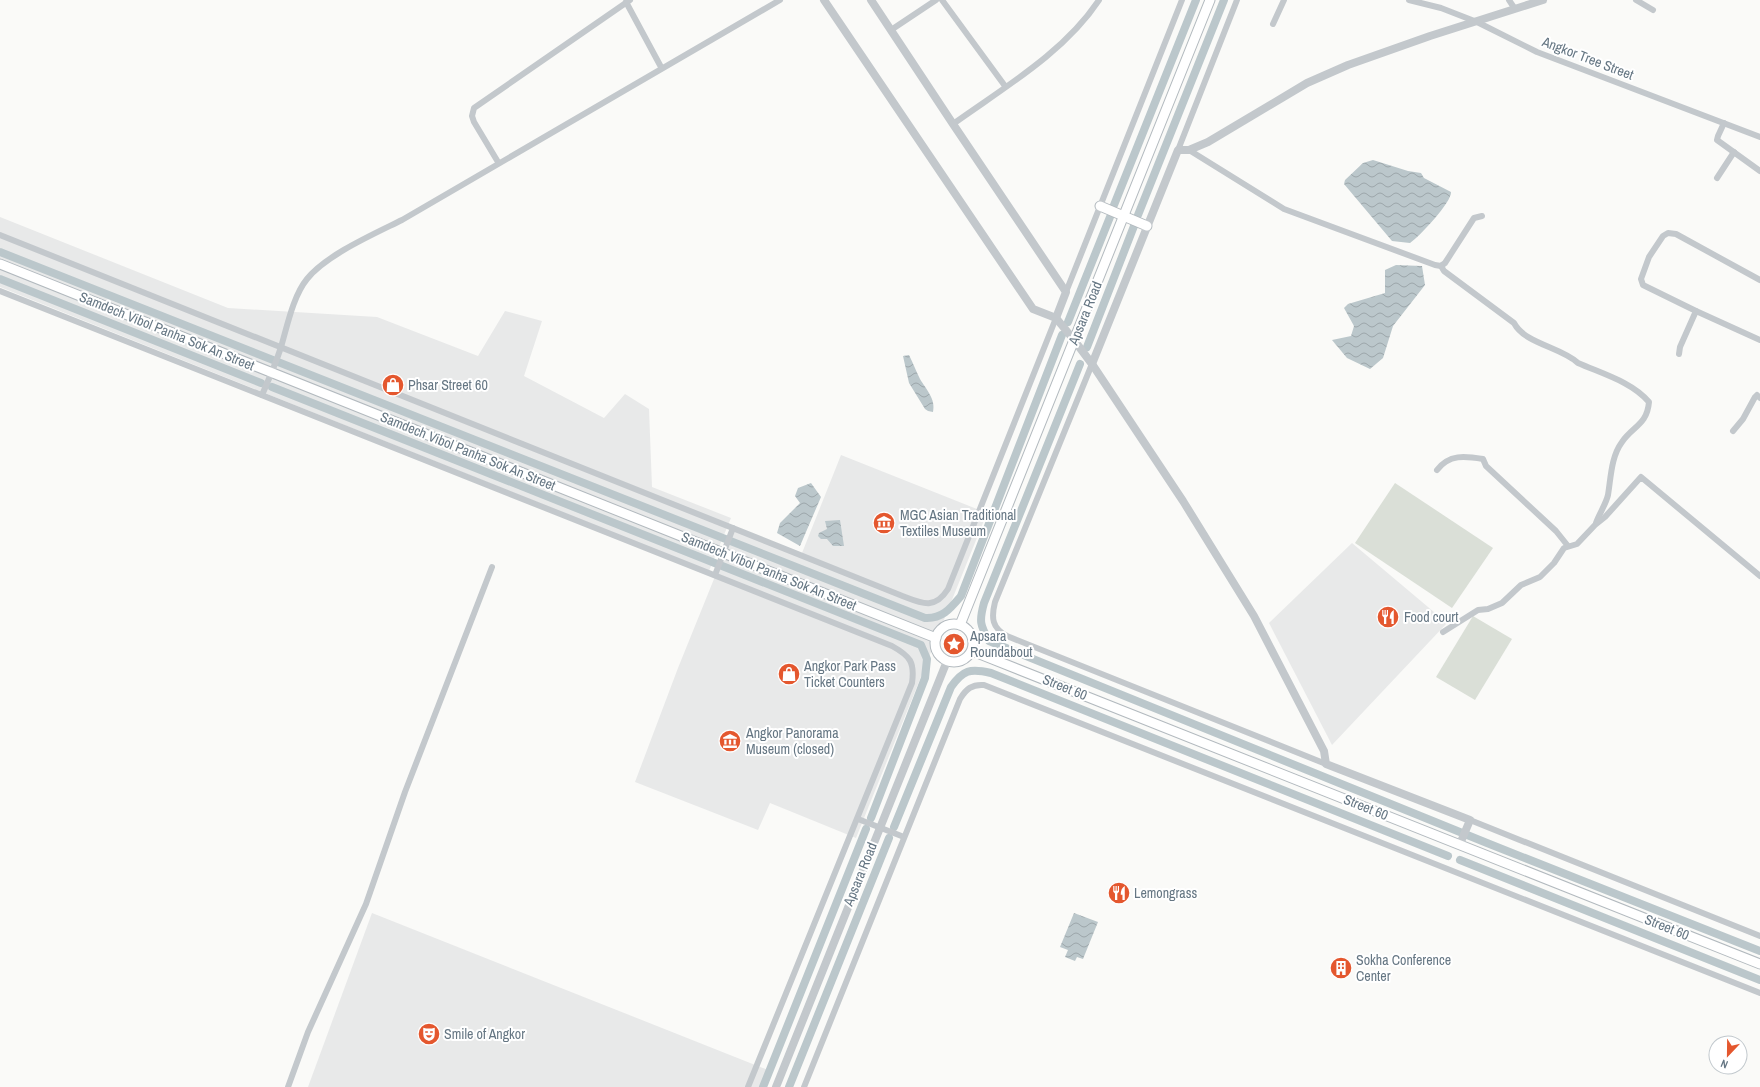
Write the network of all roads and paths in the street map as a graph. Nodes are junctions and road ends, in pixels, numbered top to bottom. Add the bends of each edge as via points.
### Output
1 (780, 0) edge
2 (824, 0) edge
3 (871, 0) edge
4 (936, 0) edge
5 (942, 0) edge
6 (1099, 0) edge
7 (1182, 0) edge
8 (1210, 0) edge
9 (1237, 0) edge
10 (1284, 0) edge
11 (1409, 0) edge
12 (1509, 0) edge
13 (1543, 0) edge
14 (1636, 0) edge
15 (628, 1) edge
16 (1515, 9) junction
17 (1653, 10) dead end
18 (1477, 22) junction
19 (1273, 24) dead end
20 (891, 30) junction
21 (661, 67) junction
22 (1005, 86) junction
23 (1724, 123) junction
24 (953, 124) junction
25 (1760, 137) edge
26 (1178, 150) junction
27 (1190, 150) junction
28 (1734, 152) junction
29 (498, 162) junction
30 (1760, 171) edge
31 (1718, 178) dead end
32 (1100, 206) junction
33 (1124, 216) junction
34 (1482, 216) dead end
35 (1147, 226) junction
36 (0, 235) edge
37 (0, 264) edge
38 (1441, 266) junction
39 (1760, 280) edge
40 (0, 291) edge
41 (1066, 292) junction
42 (1696, 312) junction
43 (1056, 318) junction
44 (1074, 340) junction
45 (1760, 340) edge
46 (280, 349) junction
47 (1679, 354) dead end
48 (1092, 364) junction
49 (272, 370) junction
50 (262, 395) junction
51 (1760, 398) edge
52 (1732, 431) dead end
53 (1437, 470) dead end
54 (1595, 525) junction
55 (732, 531) junction
56 (1568, 546) junction
57 (723, 553) junction
58 (492, 567) dead end
59 (716, 573) junction
60 (1760, 576) edge
61 (960, 625) junction
62 (1444, 632) dead end
63 (936, 638) junction
64 (972, 650) junction
65 (946, 661) junction
66 (1326, 764) junction
67 (858, 819) junction
68 (1470, 820) junction
69 (879, 828) junction
70 (904, 837) junction
71 (1463, 838) junction
72 (1760, 936) edge
73 (1760, 964) edge
74 (1760, 993) edge
75 (288, 1087) edge
76 (748, 1087) edge
77 (776, 1087) edge
78 (804, 1087) edge

1 - 21 street
2 - 43 street via 1033,308
3 - 20 street
4 - 20 street
5 - 22 street
6 - 22 street via 1055,50 1039,64
7 - 32 street
8 - 33 main road, Apsara Road
9 - 26 street
10 - 19 street
11 - 18 street, Angkor Tree Street via 1441,8
12 - 16 street
13 - 16 street
14 - 17 street
15 - 21 street
15 - 29 street via 474,108 474,122
16 - 18 street
18 - 23 street, Angkor Tree Street via 1537,52
18 - 27 street via 1348,65 1307,83 1208,142
20 - 24 street
21 - 29 street
22 - 24 street
23 - 25 street, Angkor Tree Street
23 - 28 street via 1717,140
24 - 41 street
26 - 27 street
26 - 35 street
27 - 38 street via 1284,209
28 - 30 street
28 - 31 street
29 - 46 street via 402,220 332,258 312,273 301,288
32 - 33 main road
32 - 41 street
33 - 35 main road
33 - 44 main road, Apsara Road
34 - 38 street via 1474,218 1449,258
35 - 48 street
36 - 46 street
37 - 49 main road, Samdech Vibol Panha Sok An Street
38 - 54 street via 1526,335 1572,357 1578,363 1631,387 1649,402 1645,418 1622,441 1615,456 1608,496
39 - 42 street via 1676,234 1668,233 1663,236 1649,257 1641,279 1643,285
40 - 50 street
41 - 43 street
42 - 45 street
42 - 47 street
43 - 44 street
43 - 55 street via 943,598 927,604 918,602
44 - 48 street
44 - 61 main road, Apsara Road
46 - 49 street
46 - 55 street
48 - 66 street via 1183,501 1254,616 1324,751
48 - 66 street via 995,602 994,623 998,631
49 - 50 street
49 - 57 main road, Samdech Vibol Panha Sok An Street
50 - 59 street
51 - 52 street via 1757,395 1755,397 1743,419
53 - 56 street via 1444,462 1454,457 1483,459 1486,466 1556,531
54 - 56 street via 1578,544
54 - 60 street via 1606,517 1641,477
55 - 57 street
56 - 62 street via 1540,577 1521,585 1502,603 1478,610
57 - 59 street
57 - 63 main road, Samdech Vibol Panha Sok An Street
58 - 75 street via 405,792 366,904 308,1032
59 - 67 street via 892,646 910,659 914,671 912,683
61 - 63 main road via 952,624 943,628
61 - 64 main road via 972,636
63 - 65 main road via 936,651
64 - 65 main road via 962,661
64 - 71 main road, Street 60
65 - 69 street, Apsara Road
66 - 68 street
67 - 69 street
67 - 76 street
68 - 71 street
68 - 72 street
69 - 70 street
69 - 77 street, Apsara Road
70 - 74 street via 960,699 971,687 984,685
70 - 78 street
71 - 73 main road, Street 60

